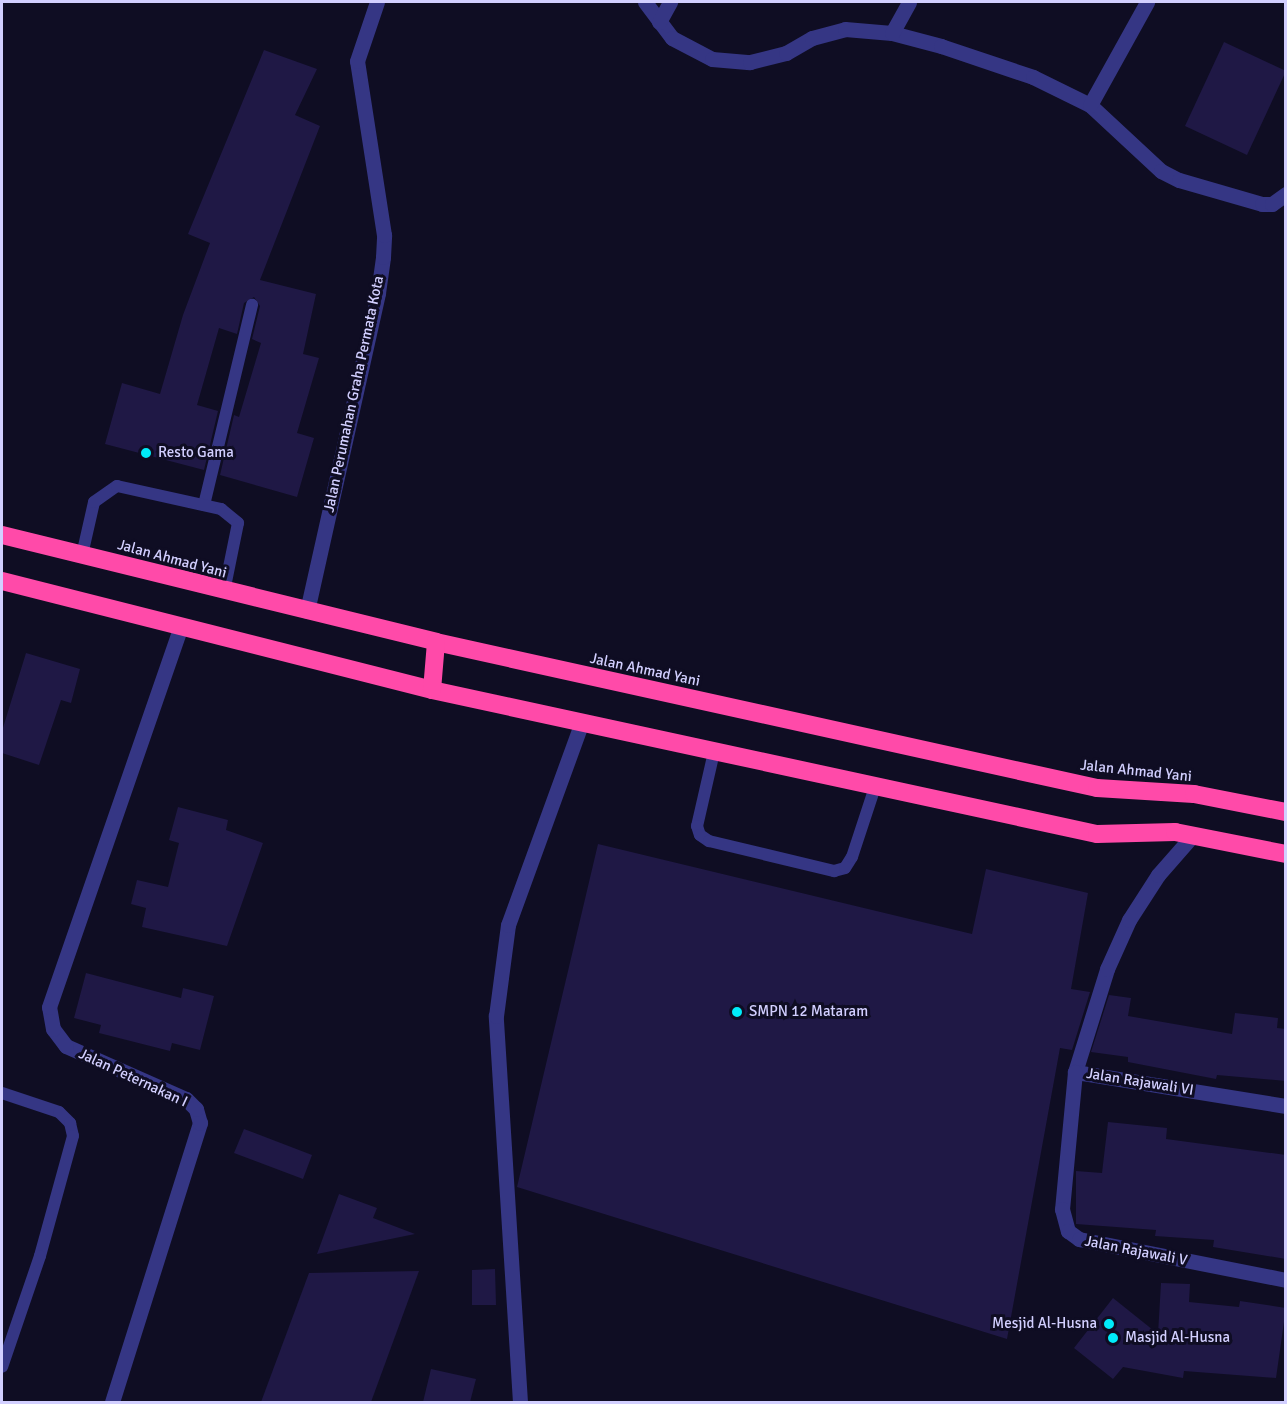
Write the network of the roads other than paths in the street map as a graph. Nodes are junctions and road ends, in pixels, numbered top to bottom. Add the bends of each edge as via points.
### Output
1 (377, 2) edge
2 (645, 2) edge
3 (670, 2) edge
4 (909, 2) edge
5 (1147, 2) edge
6 (659, 22) junction
7 (892, 33) junction
8 (1090, 105) junction
9 (1286, 194) edge
10 (252, 305) dead end
11 (204, 505) junction
12 (2, 536) edge
13 (82, 555) junction
14 (2, 581) edge
15 (224, 592) junction
16 (307, 611) junction
17 (181, 626) junction
18 (436, 642) junction
19 (432, 690) junction
20 (582, 722) junction
21 (714, 752) junction
22 (875, 787) junction
23 (1286, 812) edge
24 (1193, 835) junction
25 (1286, 854) edge
26 (1075, 1071) junction
27 (2, 1093) edge
28 (1286, 1106) edge
29 (1065, 1153) joint
30 (1286, 1280) edge
31 (2, 1367) edge
32 (112, 1402) edge
33 (520, 1402) edge

1 - 16 street, Jalan Perumahan Graha Permata Kota via 357,61 384,235 381,275
2 - 6 street
3 - 6 street
4 - 7 street
5 - 8 street
6 - 7 street via 672,38 712,59 750,62 786,53 812,38 845,29
7 - 8 street via 1033,77
8 - 9 street via 1161,171 1179,180 1262,204 1272,204
10 - 11 lane
11 - 13 lane via 117,486 94,502
11 - 15 lane via 230,513 238,523
12 - 13 highway, Jalan Ahmad Yani
13 - 15 highway, Jalan Ahmad Yani
14 - 17 highway
15 - 16 highway, Jalan Ahmad Yani
16 - 18 highway, Jalan Ahmad Yani
17 - 19 highway
17 - 32 street, Jalan Peternakan I via 50,1007 53,1029 66,1046 186,1099 196,1109 200,1123
18 - 19 highway
18 - 23 highway, Jalan Ahmad Yani via 1097,788 1194,794
19 - 20 highway
20 - 21 highway
20 - 33 street via 508,925 497,1004
21 - 22 highway
21 - 22 lane via 697,826 700,835 709,842 834,871 845,868 852,857
22 - 24 highway via 1097,834
24 - 25 highway
24 - 26 street via 1158,875 1129,920 1107,969
26 - 28 street, Jalan Rajawali VI
26 - 29 street, Jalan Rajawali VI
27 - 31 lane via 59,1112 70,1123 73,1136 40,1256
29 - 30 street, Jalan Rajawali V via 1062,1209 1071,1235

